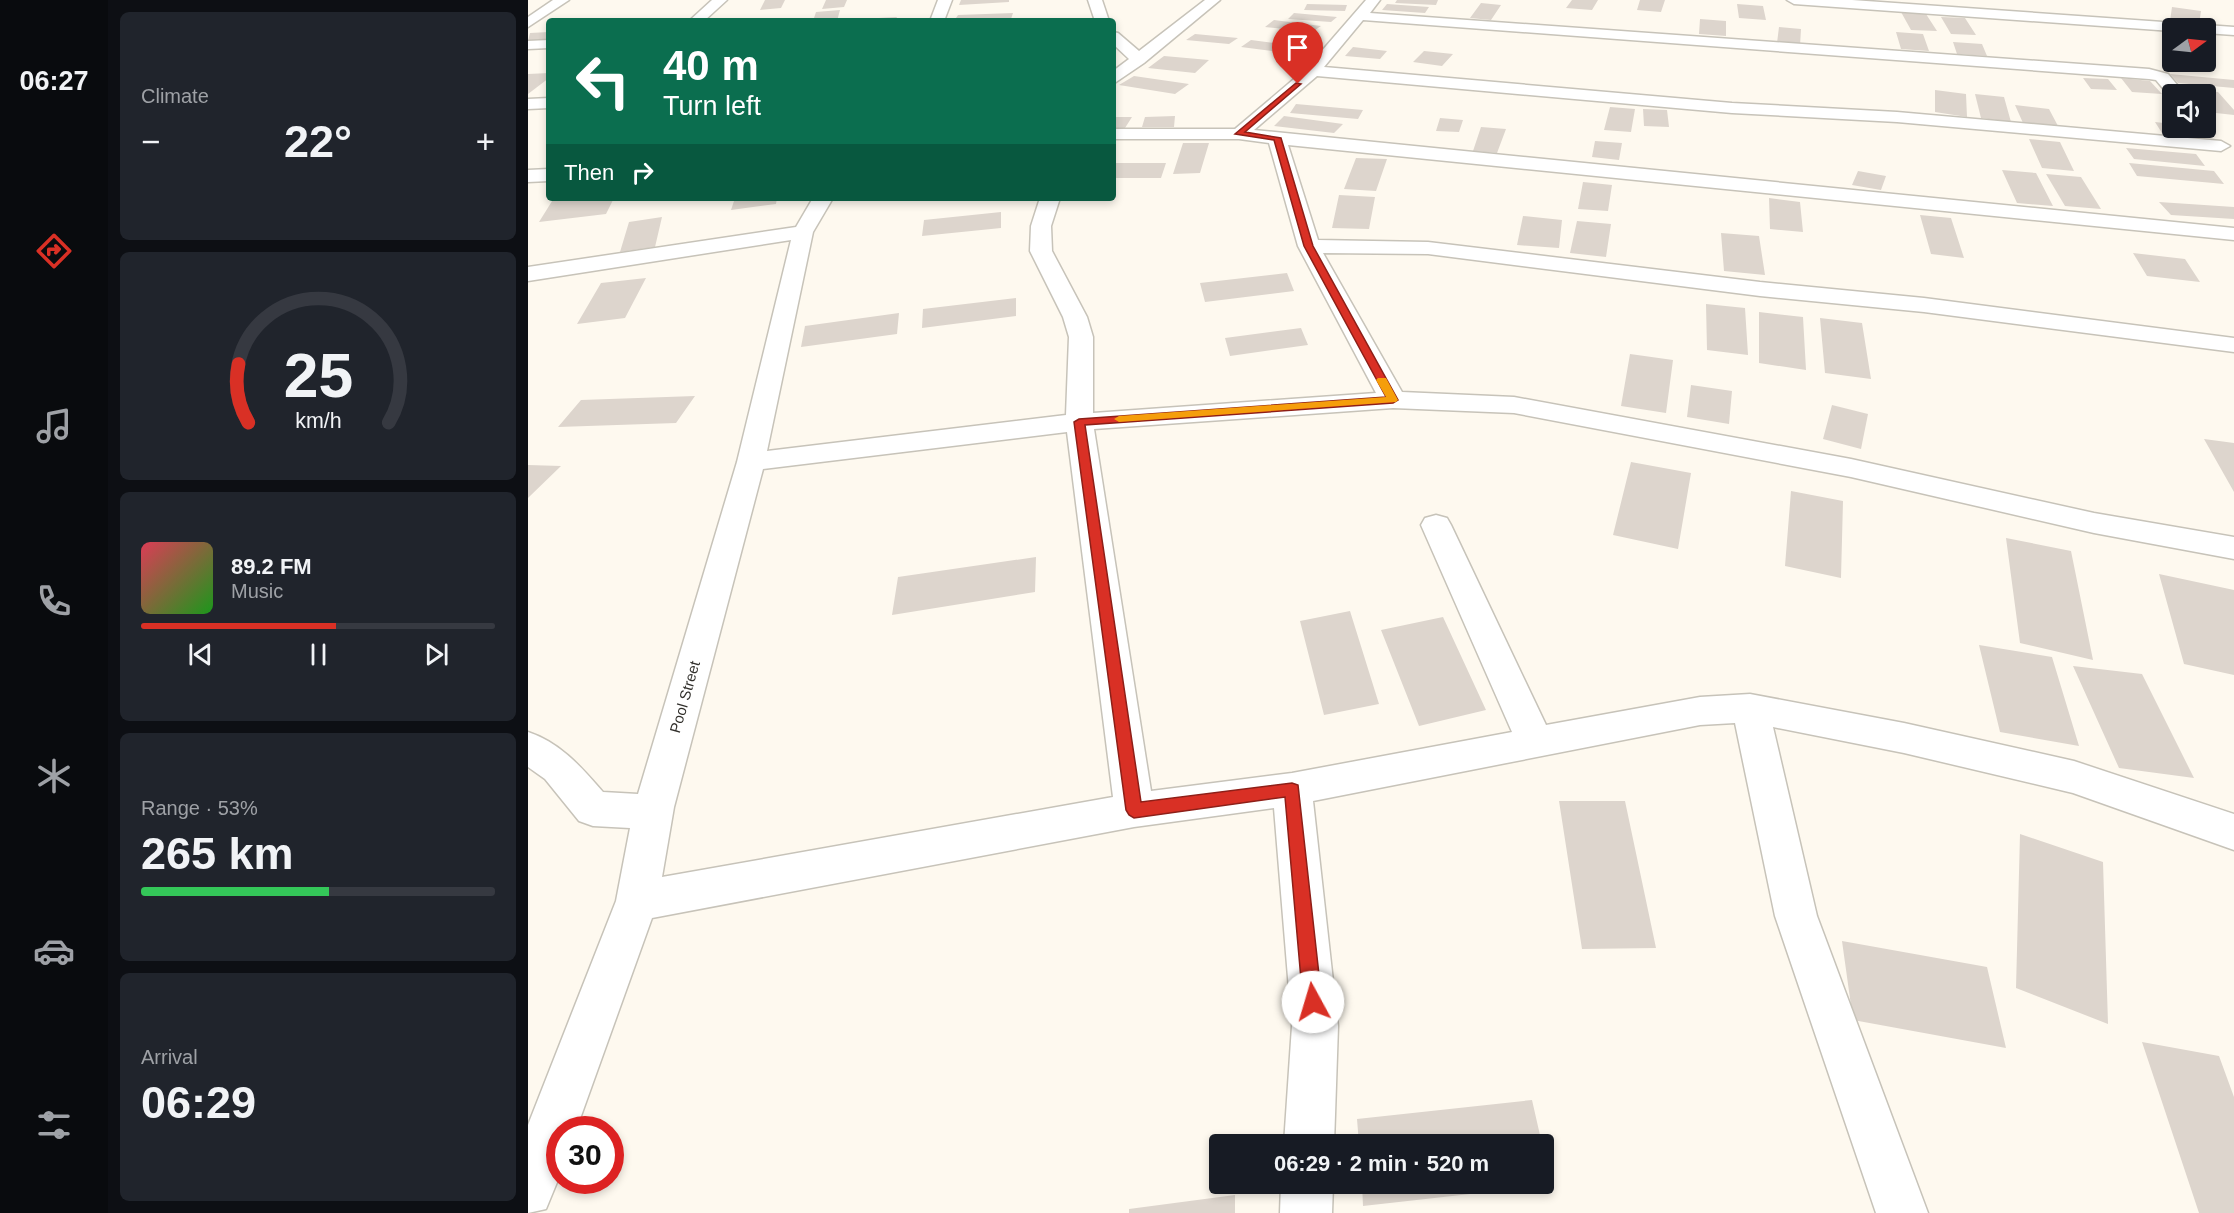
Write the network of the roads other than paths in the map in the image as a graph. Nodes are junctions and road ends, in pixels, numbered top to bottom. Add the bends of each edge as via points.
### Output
1 (562, 0) edge
2 (720, 0) edge
3 (945, 0) edge
4 (1095, 0) edge
5 (1213, 0) edge
6 (1373, 0) edge
7 (1794, 0) edge
8 (1875, 6) junction
9 (1360, 16) junction
10 (699, 18) edge
11 (938, 18) edge
12 (1101, 18) edge
13 (528, 22) edge
14 (2234, 31) edge
15 (1116, 39) edge
16 (546, 44) edge
17 (528, 45) edge
18 (1886, 54) junction
19 (1139, 60) junction
20 (1314, 71) junction
21 (1116, 77) edge
22 (2168, 84) edge
23 (546, 103) edge
24 (528, 104) edge
25 (1116, 134) edge
26 (1239, 134) junction
27 (1277, 138) junction
28 (2214, 138) edge
29 (2221, 146) junction
30 (2234, 163) edge
31 (546, 175) edge
32 (528, 176) edge
33 (821, 201) edge
34 (1049, 201) edge
35 (803, 232) junction
36 (2234, 234) edge
37 (1309, 246) junction
38 (532, 279) edge
39 (2234, 345) edge
40 (1393, 400) junction
41 (1079, 422) junction
42 (751, 462) junction
43 (1436, 525) dead end
44 (2234, 548) edge
45 (1750, 708) junction
46 (1536, 743) junction
47 (528, 747) edge
48 (1292, 789) junction
49 (654, 807) junction
50 (1134, 810) junction
51 (2234, 832) edge
52 (637, 901) junction
53 (1310, 1134) edge
54 (528, 1191) edge
55 (1307, 1194) edge
56 (1306, 1213) edge
57 (1902, 1213) edge

1 - 13 street
2 - 10 street
3 - 11 street
4 - 12 street
5 - 19 street
6 - 9 street
7 - 8 street
8 - 14 street
8 - 18 street
9 - 18 street
9 - 20 street
15 - 19 street
16 - 17 street
18 - 22 street via 2149,74 2162,77
19 - 21 street
20 - 26 street
20 - 29 street
23 - 24 street
25 - 26 street
26 - 27 street
27 - 36 street
27 - 37 street
28 - 29 street
29 - 30 street
31 - 32 street
33 - 35 street, Pool Street
34 - 41 street via 1041,226 1041,251 1081,337
35 - 38 street
35 - 42 street, Pool Street
37 - 39 street via 1428,248
37 - 40 street
40 - 41 street
40 - 44 street via 1514,405 1851,468 2094,524
41 - 42 street
41 - 50 street
42 - 49 street, Pool Street
43 - 46 street
45 - 46 street via 1700,711
45 - 51 street via 2074,777
45 - 57 street via 1796,916
46 - 48 street
47 - 49 street via 559,768 592,809 650,812
48 - 50 street
48 - 53 street via 1315,1026
49 - 52 street, Pool Street
50 - 52 street
52 - 54 street, Pool Street
55 - 56 street

